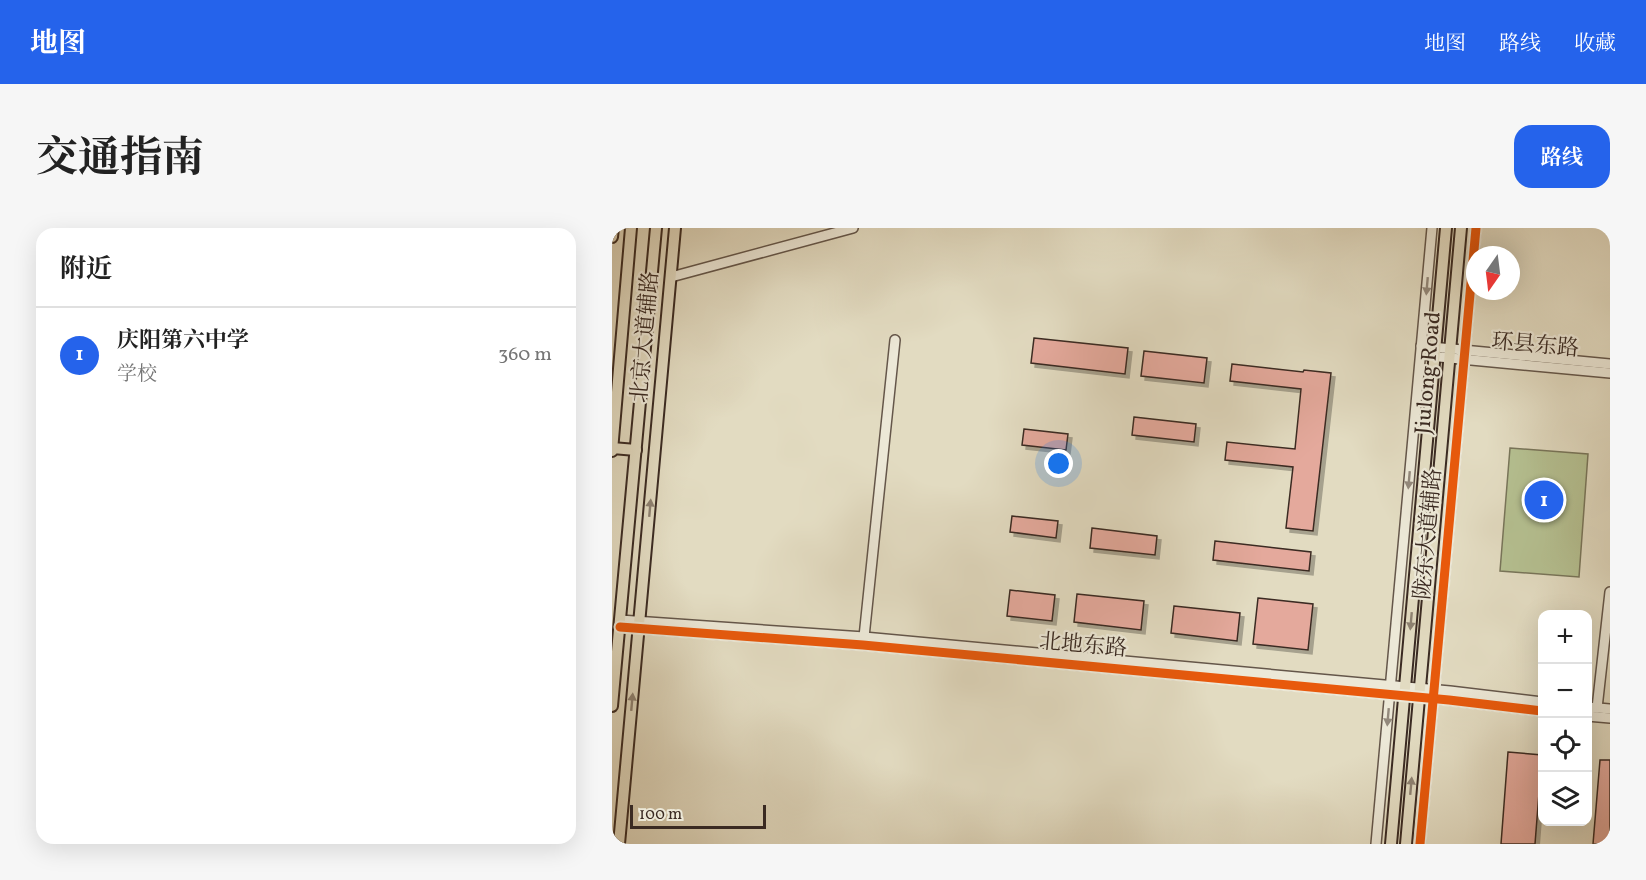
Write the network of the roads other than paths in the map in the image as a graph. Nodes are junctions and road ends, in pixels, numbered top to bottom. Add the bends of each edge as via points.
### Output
1 (613, 228) edge
2 (632, 228) edge
3 (656, 228) edge
4 (675, 228) edge
5 (853, 228) edge
6 (1432, 228) edge
7 (1446, 228) edge
8 (1461, 228) edge
9 (1476, 228) edge
10 (612, 237) edge
11 (671, 277) junction
12 (895, 340) dead end
13 (1421, 351) junction
14 (1435, 352) junction
15 (1450, 354) junction
16 (1464, 355) junction
17 (1610, 364) edge
18 (1610, 373) edge
19 (612, 450) edge
20 (636, 450) junction
21 (1610, 592) edge
22 (620, 623) junction
23 (639, 625) junction
24 (864, 637) junction
25 (1390, 690) junction
26 (1405, 692) junction
27 (1420, 693) junction
28 (1434, 694) junction
29 (1538, 702) edge
30 (612, 706) edge
31 (1592, 708) edge
32 (1610, 709) edge
33 (1538, 710) edge
34 (1592, 716) edge
35 (1610, 718) edge
36 (619, 844) edge
37 (1376, 844) edge
38 (1391, 844) edge
39 (1406, 844) edge
40 (1420, 844) edge

1 - 10 main road
2 - 19 main road
3 - 20 main road
4 - 11 main road, 北京大道辅路
5 - 11 street
6 -> 13 street, 陇东大道辅路
7 - 14 main road, Jiulong Road
8 - 15 main road, Jiulong Road
9 - 16 street, 陇东大道辅路
23 -> 11 main road, 北京大道辅路
12 - 24 street
13 - 14 street, 环县东路
13 -> 25 street, 陇东大道辅路
14 - 15 street, 环县东路
14 -> 26 main road, Jiulong Road
15 - 16 street, 环县东路
15 - 27 main road, Jiulong Road
16 - 17 street, 环县东路
16 - 18 street, 环县东路
16 - 28 street, 陇东大道辅路
19 - 20 main road
20 - 22 main road
21 - 31 street
22 - 23 street, 北地东路
22 - 30 main road
23 - 24 street, 北地东路
23 - 25 street, 北地东路
36 -> 23 main road, 北京大道辅路
24 - 25 street, 北地东路
25 - 26 street, 北地东路
25 -> 37 street, 陇东大道辅路
26 - 27 street, 北地东路
26 - 38 main road, Jiulong Road
27 - 28 street, 北地东路
39 -> 27 main road, Jiulong Road
28 - 29 street, 北地东路
28 - 33 street, 北地东路
28 - 40 street, 陇东大道辅路
31 - 32 street
34 - 35 street

